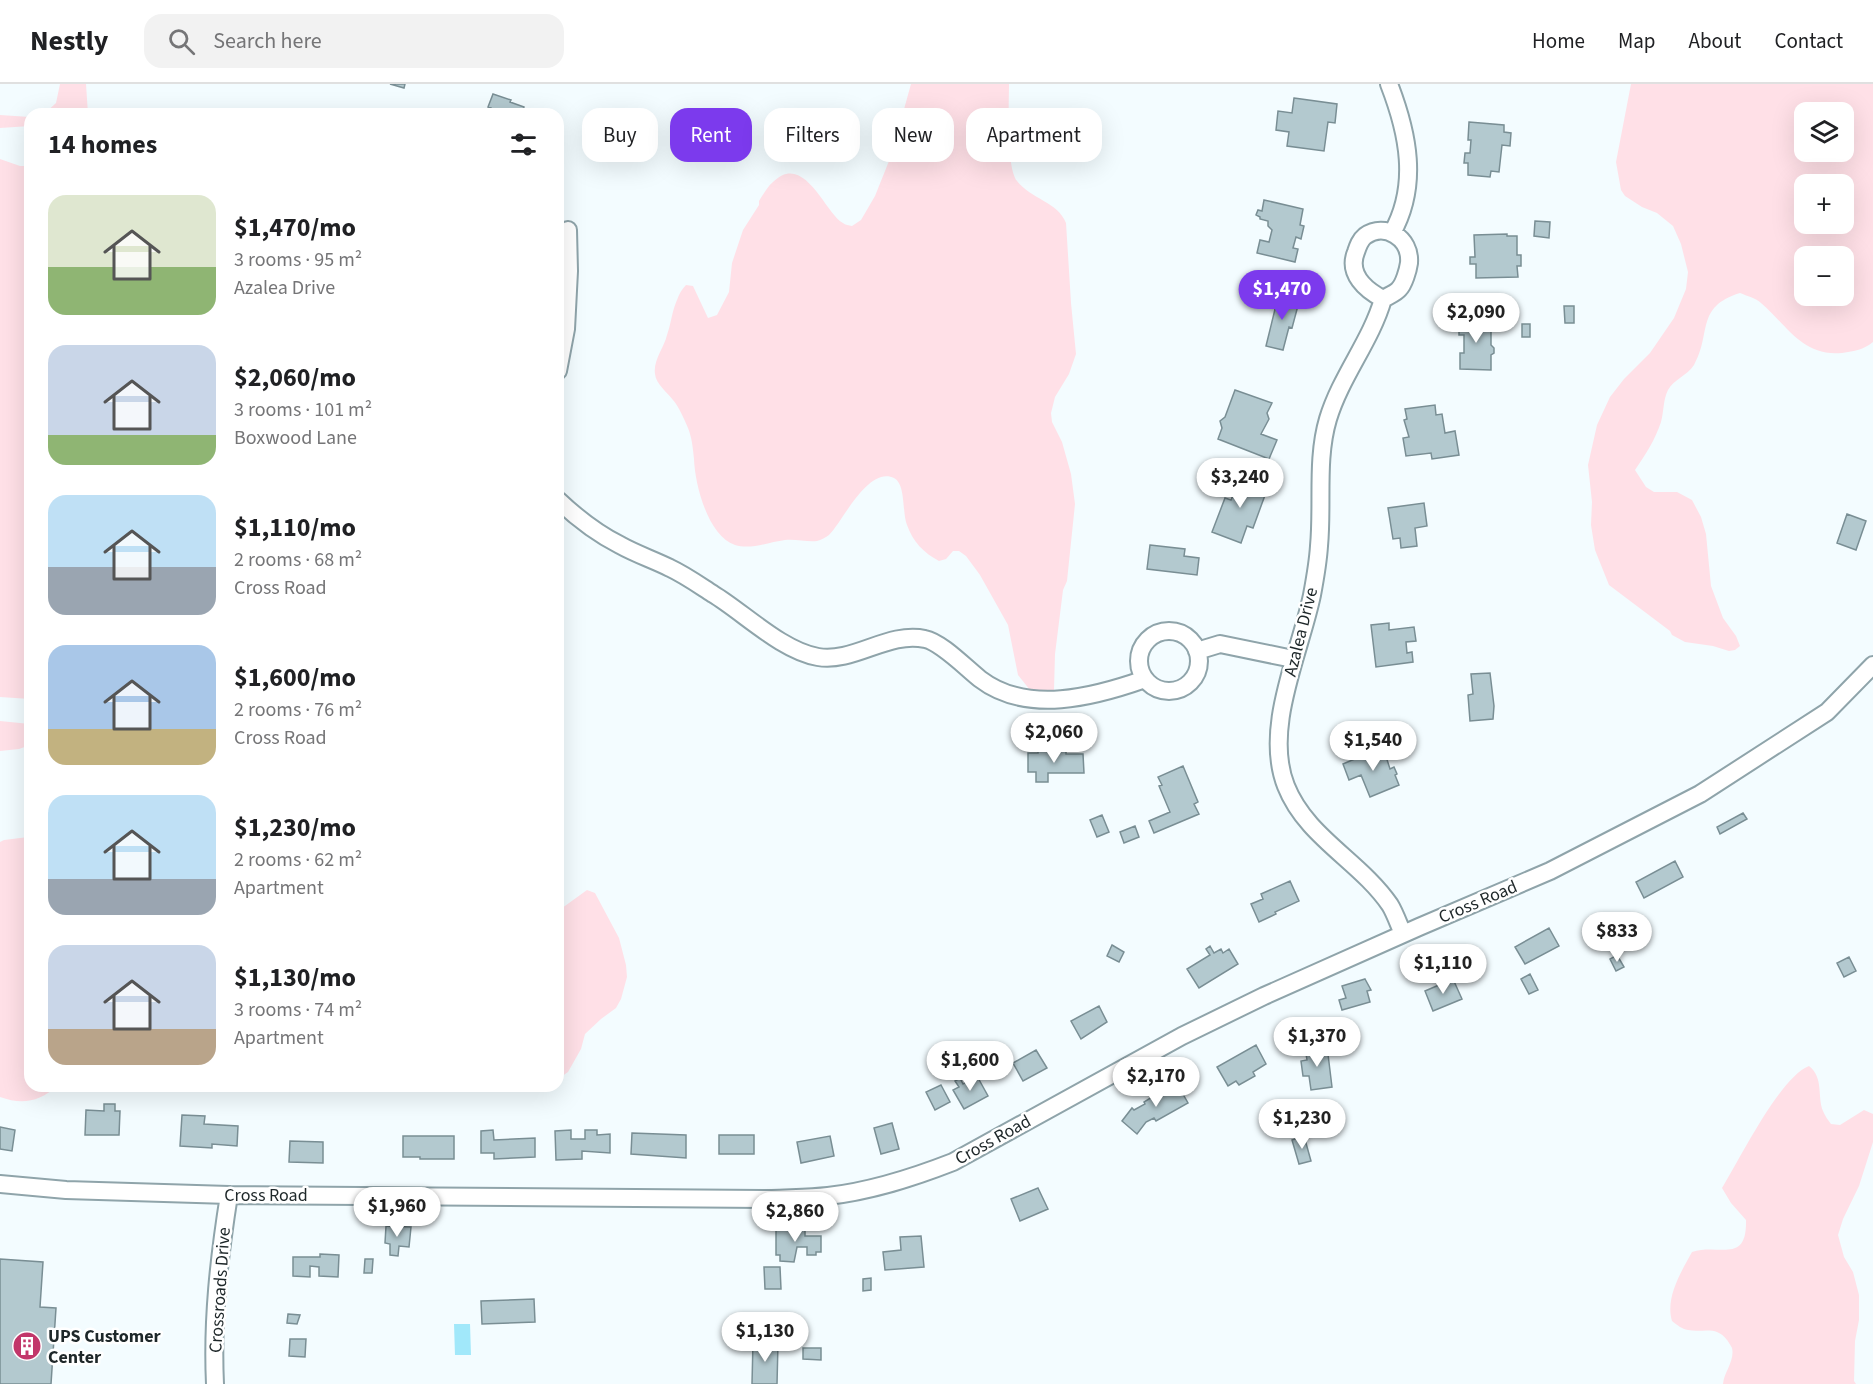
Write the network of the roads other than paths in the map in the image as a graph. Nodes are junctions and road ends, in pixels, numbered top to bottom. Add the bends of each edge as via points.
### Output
1 (1389, 84) edge
2 (568, 230) dead end
3 (1392, 233) junction
4 (1383, 299) junction
5 (564, 340) edge
6 (564, 505) edge
7 (1197, 651) junction
8 (1293, 659) junction
9 (1873, 665) edge
10 (1145, 679) junction
11 (1402, 934) junction
12 (0, 1184) edge
13 (229, 1195) junction
14 (215, 1384) edge

1 - 3 street via 1409,161 1402,216
2 - 5 street via 570,271
3 - 4 street, Azalea Drive via 1407,245 1410,256 1400,289
3 - 4 street via 1378,231 1366,236 1354,257 1358,278 1368,291
4 - 8 street, Azalea Drive via 1376,322 1328,420 1312,596
6 - 10 street via 619,545 672,569 768,633 817,657 837,657 899,639 925,639 987,684 1027,700 1109,691
7 - 8 street via 1220,644
7 - 10 street via 1197,669 1187,684 1170,690
7 - 10 street via 1184,635 1174,631 1154,634 1146,641 1139,660
8 - 11 street, Azalea Drive via 1278,752 1287,788 1301,815 1391,906
9 - 11 street, Cross Road via 1827,712 1700,794 1550,871
11 - 13 street, Cross Road via 1182,1036 953,1162 874,1188 772,1199
12 - 13 street, Cross Road
13 - 14 street, Crossroads Drive via 214,1321

